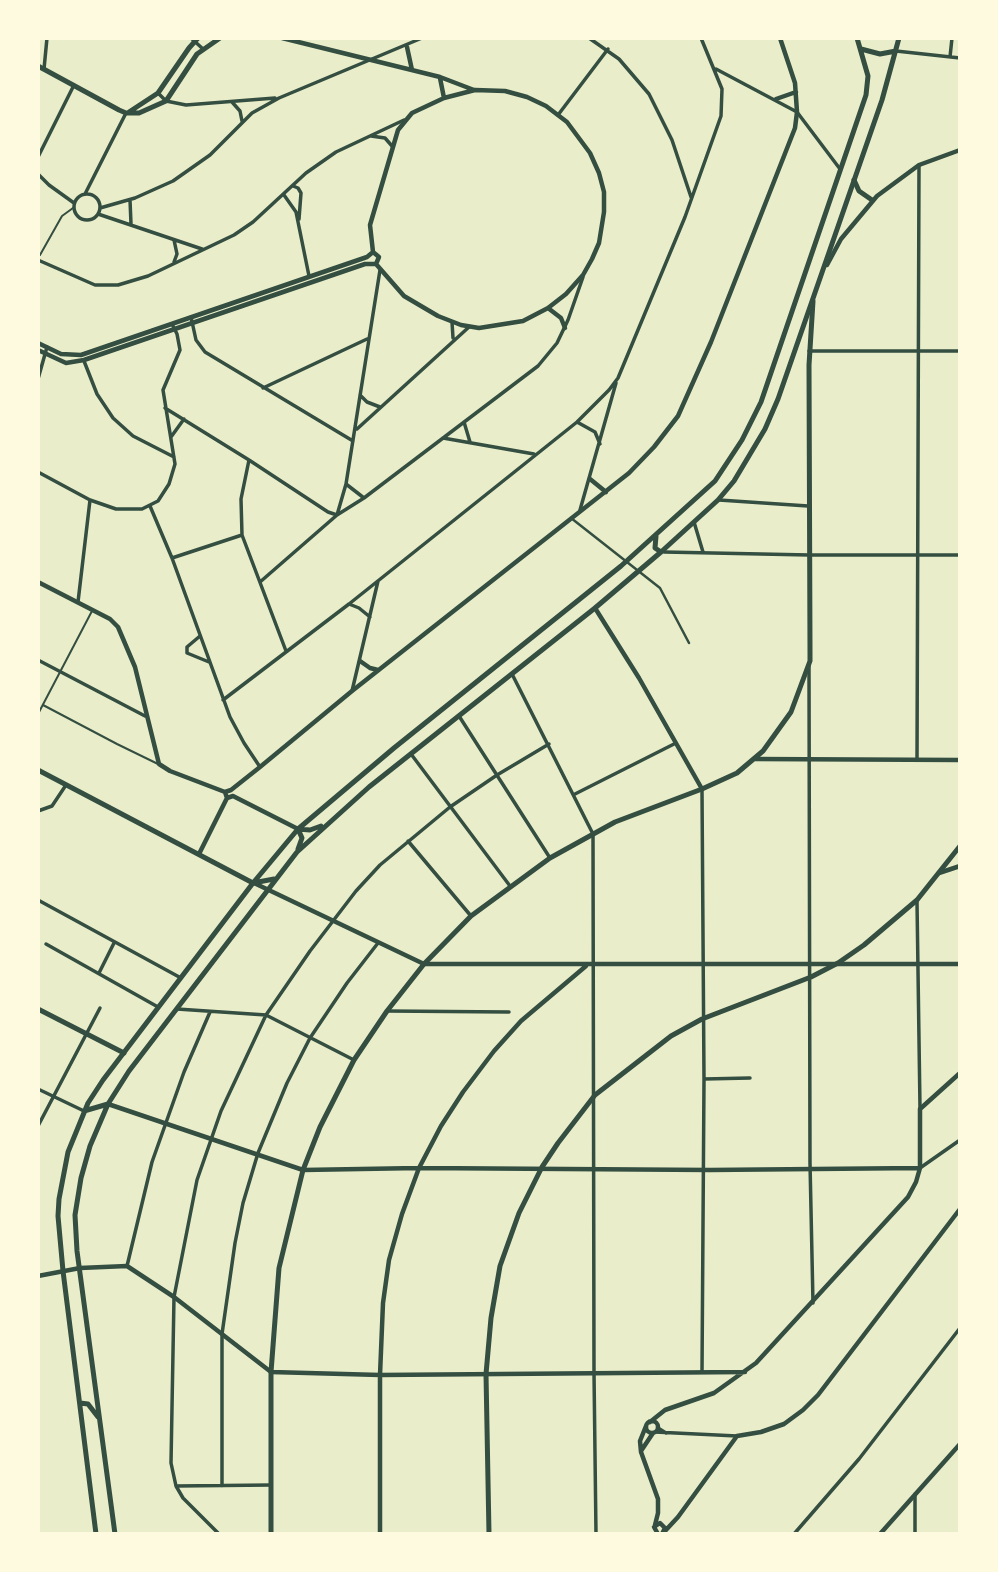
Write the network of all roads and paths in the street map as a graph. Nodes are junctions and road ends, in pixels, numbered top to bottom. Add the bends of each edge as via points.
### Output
1 (47, 38) edge
2 (220, 38) edge
3 (422, 38) edge
4 (589, 38) edge
5 (701, 38) edge
6 (780, 38) edge
7 (857, 38) edge
8 (899, 38) edge
9 (952, 38) edge
10 (283, 39) edge
11 (195, 40) edge
12 (407, 47) junction
13 (203, 49) junction
14 (861, 49) junction
15 (608, 50) junction
16 (896, 51) junction
17 (950, 57) junction
18 (960, 58) edge
19 (370, 60) junction
20 (41, 67) edge
21 (714, 68) junction
22 (412, 71) junction
23 (440, 77) junction
24 (75, 86) junction
25 (475, 90) junction
26 (796, 92) junction
27 (158, 93) junction
28 (279, 98) junction
29 (444, 98) junction
30 (776, 99) junction
31 (166, 101) junction
32 (232, 102) junction
33 (797, 112) junction
34 (126, 113) junction
35 (558, 115) junction
36 (404, 120) junction
37 (242, 122) junction
38 (369, 136) junction
39 (392, 146) junction
40 (960, 150) edge
41 (38, 156) edge
42 (919, 165) junction
43 (840, 169) junction
44 (38, 174) edge
45 (854, 178) junction
46 (293, 186) junction
47 (85, 194) junction
48 (284, 194) junction
49 (692, 199) junction
50 (130, 200) junction
51 (872, 200) junction
52 (74, 206) junction
53 (99, 211) junction
54 (298, 221) junction
55 (131, 224) junction
56 (171, 237) junction
57 (203, 250) junction
58 (373, 253) junction
59 (39, 257) edge
60 (368, 260) junction
61 (173, 264) junction
62 (376, 264) junction
63 (380, 270) junction
64 (822, 274) junction
65 (583, 275) junction
66 (310, 279) junction
67 (813, 298) junction
68 (548, 308) junction
69 (191, 317) junction
70 (452, 322) junction
71 (192, 324) junction
72 (173, 326) junction
73 (469, 327) junction
74 (565, 328) junction
75 (367, 339) junction
76 (453, 340) junction
77 (38, 343) edge
78 (47, 347) junction
79 (918, 350) junction
80 (809, 351) junction
81 (960, 351) edge
82 (41, 352) edge
83 (83, 358) junction
84 (618, 377) junction
85 (38, 379) edge
86 (263, 388) junction
87 (360, 395) junction
88 (380, 407) junction
89 (164, 408) junction
90 (184, 419) junction
91 (464, 422) junction
92 (577, 422) junction
93 (355, 430) junction
94 (443, 438) junction
95 (170, 439) junction
96 (353, 441) junction
97 (470, 442) junction
98 (600, 446) junction
99 (536, 454) junction
100 (174, 457) junction
101 (249, 460) junction
102 (38, 472) edge
103 (590, 479) junction
104 (346, 484) junction
105 (606, 492) junction
106 (364, 498) junction
107 (90, 500) junction
108 (718, 500) junction
109 (150, 506) junction
110 (808, 506) junction
111 (685, 510) junction
112 (579, 512) junction
113 (337, 515) junction
114 (571, 518) junction
115 (694, 522) junction
116 (242, 534) junction
117 (656, 536) junction
118 (662, 552) junction
119 (703, 552) junction
120 (917, 554) junction
121 (809, 555) junction
122 (960, 555) edge
123 (173, 558) junction
124 (378, 579) junction
125 (38, 582) edge
126 (260, 582) junction
127 (78, 602) junction
128 (349, 604) junction
129 (595, 608) junction
130 (92, 610) junction
131 (370, 617) junction
132 (200, 636) junction
133 (688, 643) dead end
134 (286, 652) junction
135 (38, 660) edge
136 (360, 661) junction
137 (810, 661) junction
138 (209, 662) junction
139 (379, 670) junction
140 (61, 671) junction
141 (512, 674) junction
142 (352, 691) junction
143 (223, 700) junction
144 (43, 705) junction
145 (38, 713) edge
146 (145, 716) junction
147 (459, 716) junction
148 (676, 743) junction
149 (549, 744) junction
150 (411, 754) junction
151 (755, 759) junction
152 (808, 760) junction
153 (917, 760) junction
154 (960, 760) edge
155 (159, 764) junction
156 (260, 767) junction
157 (38, 770) edge
158 (497, 775) junction
159 (67, 783) junction
160 (702, 789) junction
161 (232, 793) junction
162 (574, 794) junction
163 (226, 795) junction
164 (450, 807) junction
165 (38, 811) edge
166 (327, 824) junction
167 (298, 829) junction
168 (593, 834) junction
169 (408, 841) junction
170 (959, 848) edge
171 (297, 852) junction
172 (199, 854) junction
173 (550, 858) junction
174 (960, 866) edge
175 (939, 874) junction
176 (275, 879) junction
177 (253, 883) junction
178 (510, 886) junction
179 (268, 890) junction
180 (917, 900) junction
181 (38, 901) edge
182 (471, 916) junction
183 (332, 920) junction
184 (114, 942) junction
185 (378, 943) junction
186 (46, 944) dead end
187 (811, 963) junction
188 (838, 963) junction
189 (424, 964) junction
190 (702, 964) junction
191 (919, 964) junction
192 (960, 964) edge
193 (590, 965) junction
194 (99, 973) junction
195 (811, 977) junction
196 (181, 978) junction
197 (158, 1007) junction
198 (100, 1008) dead end
199 (38, 1009) edge
200 (177, 1009) junction
201 (387, 1011) junction
202 (210, 1012) junction
203 (509, 1012) dead end
204 (266, 1015) junction
205 (702, 1019) junction
206 (87, 1035) junction
207 (310, 1038) junction
208 (124, 1053) junction
209 (354, 1060) junction
210 (129, 1071) junction
211 (960, 1073) edge
212 (750, 1077) dead end
213 (704, 1079) junction
214 (38, 1089) edge
215 (595, 1095) junction
216 (53, 1097) junction
217 (108, 1104) junction
218 (920, 1109) junction
219 (84, 1111) junction
220 (165, 1122) junction
221 (38, 1126) edge
222 (211, 1137) junction
223 (960, 1140) edge
224 (258, 1153) junction
225 (542, 1167) junction
226 (419, 1168) junction
227 (810, 1168) junction
228 (920, 1168) junction
229 (595, 1169) junction
230 (303, 1170) junction
231 (702, 1170) junction
232 (960, 1209) edge
233 (127, 1266) junction
234 (80, 1268) junction
235 (63, 1271) junction
236 (38, 1276) edge
237 (174, 1297) junction
238 (813, 1303) junction
239 (960, 1328) edge
240 (222, 1335) junction
241 (271, 1372) junction
242 (702, 1372) junction
243 (745, 1372) junction
244 (594, 1373) junction
245 (486, 1374) junction
246 (380, 1375) junction
247 (80, 1403) junction
248 (665, 1410) junction
249 (99, 1419) junction
250 (648, 1424) junction
251 (656, 1430) junction
252 (737, 1436) junction
253 (960, 1444) edge
254 (640, 1452) junction
255 (271, 1485) junction
256 (176, 1486) junction
257 (222, 1486) junction
258 (915, 1494) junction
259 (658, 1513) junction
260 (678, 1517) junction
261 (663, 1524) junction
262 (658, 1531) edge
263 (96, 1534) edge
264 (115, 1534) edge
265 (219, 1534) edge
266 (271, 1534) edge
267 (380, 1534) edge
268 (489, 1534) edge
269 (596, 1534) edge
270 (794, 1534) edge
271 (880, 1534) edge
272 (915, 1534) edge

1 - 20 street
2 - 13 main road
3 - 12 street
4 - 15 street
5 - 21 street
6 - 26 street
7 - 14 main road
8 - 16 main road
9 - 17 street
10 - 19 street
11 - 13 street
11 - 27 main road
12 - 19 street
12 - 22 street
13 - 31 main road
14 - 16 main road via 880,54
14 - 43 main road via 868,76 866,95
15 - 35 street
15 - 49 street via 635,75 663,118
16 - 17 street
16 - 45 main road
17 - 18 street
19 - 22 street
19 - 28 street
20 - 24 main road
21 - 30 street
21 - 49 street via 722,89 721,116
22 - 23 street
23 - 25 street
23 - 29 street
24 - 34 main road
24 - 41 street
25 - 29 street
25 - 35 street via 527,97
26 - 30 street
26 - 33 street
27 - 31 street
27 - 34 main road
28 - 32 street
28 - 37 street
29 - 36 street
30 - 33 street
31 - 32 street via 186,105
31 - 34 main road
32 - 37 street
33 - 43 street
33 - 105 street via 789,145 685,403 667,433
34 - 47 street
35 - 65 street via 590,153 604,192 602,228
36 - 38 street
36 - 39 street
37 - 50 street via 191,170
38 - 39 street via 385,138
38 - 46 street via 336,152
39 - 58 street via 370,225
40 - 42 street
42 - 51 street
42 - 79 street
43 - 111 main road via 761,402 715,481
44 - 52 street
45 - 51 main road via 859,191
45 - 64 main road
46 - 48 street
46 - 54 street via 301,193
47 - 52 street
47 - 53 street via 94,196
48 - 54 street
48 - 57 street via 244,228
49 - 84 street
50 - 53 street
50 - 55 street
51 - 64 street
52 - 53 street via 82,219 91,220
52 - 59 lane via 62,216
53 - 55 street
54 - 66 street
55 - 56 street
56 - 57 street
56 - 61 street via 177,250
57 - 61 street
58 - 60 street
58 - 62 street via 379,257
59 - 61 street via 84,282 106,286 131,282
60 - 62 street
60 - 66 street
62 - 63 street
63 - 70 street via 414,303
63 - 75 street
64 - 67 main road
65 - 68 street
65 - 74 street
66 - 69 street
66 - 71 street
67 - 80 main road
67 - 108 main road via 772,412 744,465
68 - 73 street via 507,325
68 - 74 street
69 - 71 street
69 - 72 street
70 - 73 street
70 - 76 street
71 - 72 street
71 - 86 street via 205,352
72 - 83 street
72 - 89 street via 180,350 165,381
73 - 76 street
74 - 91 street via 538,366
75 - 86 street
75 - 87 street
76 - 88 street
77 - 78 street
78 - 82 street
78 - 83 street
79 - 80 street
79 - 81 street
79 - 120 street
80 - 110 main road
82 - 83 street via 66,363
82 - 85 street
83 - 100 street via 96,394 113,418 133,436
84 - 92 street
84 - 98 street
86 - 96 street
87 - 88 street
87 - 93 street
88 - 93 street
89 - 90 street
89 - 95 street
90 - 95 street
90 - 101 street
91 - 94 street
91 - 97 street
92 - 98 street via 595,432
92 - 99 street
93 - 96 street
94 - 97 street
94 - 106 street
95 - 100 street
96 - 104 street
97 - 99 street
98 - 103 street
99 - 124 street
100 - 109 street via 169,484
101 - 113 street
101 - 116 street via 241,506
102 - 107 street
103 - 105 street
103 - 112 street
104 - 106 street
104 - 113 street
105 - 112 street
106 - 113 street
107 - 109 street via 116,509
107 - 127 street
108 - 110 street
108 - 115 main road
109 - 123 street
110 - 121 main road
111 - 115 main road
111 - 117 main road
112 - 114 street
113 - 126 street
114 - 133 street via 660,588
114 - 139 street
115 - 118 main road
115 - 119 street
116 - 123 street
116 - 126 street
117 - 118 main road via 655,548
117 - 167 main road
118 - 119 street
118 - 129 main road
119 - 121 street
120 - 121 street
120 - 122 street
120 - 153 street
121 - 137 main road
123 - 132 street
124 - 128 street
124 - 131 street
125 - 127 street
126 - 134 street
127 - 130 street
128 - 131 street
128 - 134 street
129 - 141 main road
129 - 148 street
130 - 140 lane
130 - 146 street via 114,622 122,634 135,667
131 - 136 street
132 - 138 street
132 - 138 street via 187,647 187,653
134 - 143 street
135 - 140 street
136 - 139 street
136 - 142 street
137 - 151 main road via 791,712
137 - 152 street
138 - 143 street
139 - 142 street
140 - 144 lane
140 - 146 street
141 - 147 main road
141 - 149 street
142 - 156 street
143 - 156 street
144 - 145 lane
144 - 155 lane
146 - 155 street
147 - 150 main road
147 - 158 street
148 - 160 street
148 - 162 street
149 - 158 street
149 - 162 street
150 - 164 street
150 - 166 main road
151 - 152 street
151 - 160 main road
152 - 153 street
152 - 187 street
153 - 154 street
155 - 163 street
156 - 161 street
157 - 159 main road
158 - 164 street
158 - 173 street
159 - 165 street via 52,806
159 - 172 main road
160 - 168 main road
160 - 190 street
161 - 163 street
161 - 167 street
162 - 168 street
163 - 172 street
164 - 169 street
164 - 178 street
166 - 167 main road
166 - 171 main road
167 - 171 main road via 302,838
167 - 177 main road
168 - 173 main road
168 - 193 street
169 - 182 street
169 - 183 street via 380,865
170 - 175 main road
171 - 176 main road
172 - 177 main road
173 - 178 main road
174 - 175 street
175 - 180 main road
176 - 177 main road
176 - 179 main road
177 - 179 street
177 - 196 main road
178 - 182 main road
179 - 183 street
179 - 200 main road
180 - 188 main road
180 - 191 street
181 - 184 street
182 - 189 main road
183 - 185 street
183 - 204 street
184 - 194 street
184 - 196 street
185 - 189 street
185 - 207 street
186 - 194 street
187 - 188 street
187 - 190 street
187 - 195 street
188 - 191 street
188 - 195 main road
189 - 193 street
189 - 201 main road
190 - 193 street
190 - 205 street
191 - 192 street
191 - 218 street
193 - 215 street
193 - 226 street via 534,1009 494,1051 441,1126
194 - 197 street
195 - 205 main road
195 - 227 street
196 - 197 main road
197 - 208 main road
198 - 206 street
199 - 206 main road
200 - 202 street
200 - 210 main road
201 - 203 street
201 - 209 main road
202 - 204 street
202 - 220 street
204 - 207 street
204 - 222 street
205 - 213 street
205 - 215 main road via 671,1036
206 - 208 main road
206 - 216 street
207 - 209 street
207 - 224 street
208 - 210 main road via 130,1061
208 - 219 main road
209 - 230 main road
210 - 217 main road
211 - 218 street
212 - 213 street
213 - 231 street
214 - 216 street
215 - 225 main road
215 - 229 street
216 - 219 street
216 - 221 street
217 - 219 main road
217 - 220 street
217 - 234 main road via 90,1146 77,1196
218 - 228 street
219 - 235 main road via 68,1152 59,1199
220 - 222 street
220 - 233 street
222 - 224 street
222 - 237 street via 192,1199
223 - 228 street
224 - 230 street
224 - 240 street via 234,1243
225 - 226 street
225 - 229 street
225 - 245 main road via 500,1266
226 - 230 street
226 - 246 street via 389,1260
227 - 228 street
227 - 231 street
227 - 238 street
228 - 238 street via 908,1197
229 - 231 street
229 - 244 street
230 - 241 main road via 279,1268
231 - 242 street
232 - 252 street via 810,1403 783,1424
233 - 234 street
233 - 237 street
234 - 235 street
234 - 249 main road
235 - 236 street
235 - 247 main road
237 - 240 street
237 - 256 street via 172,1463
238 - 243 street
239 - 270 street via 859,1459
240 - 241 street
240 - 257 street
241 - 246 street
241 - 255 main road
242 - 243 street
242 - 244 street
243 - 248 street via 714,1393
244 - 245 street
244 - 269 street
245 - 246 street
245 - 268 main road
246 - 267 street
247 - 249 main road via 88,1404
247 - 263 main road
248 - 250 street
248 - 251 street
249 - 264 main road
250 - 251 street via 656,1423
250 - 251 street via 648,1432
250 - 254 street
251 - 252 street
251 - 254 street
252 - 260 street
253 - 258 street
254 - 259 street via 656,1492
255 - 257 street
255 - 266 main road
256 - 257 street
256 - 265 street
258 - 271 street
258 - 272 street
259 - 261 street
259 - 262 street
260 - 261 street
260 - 262 street
261 - 262 street

